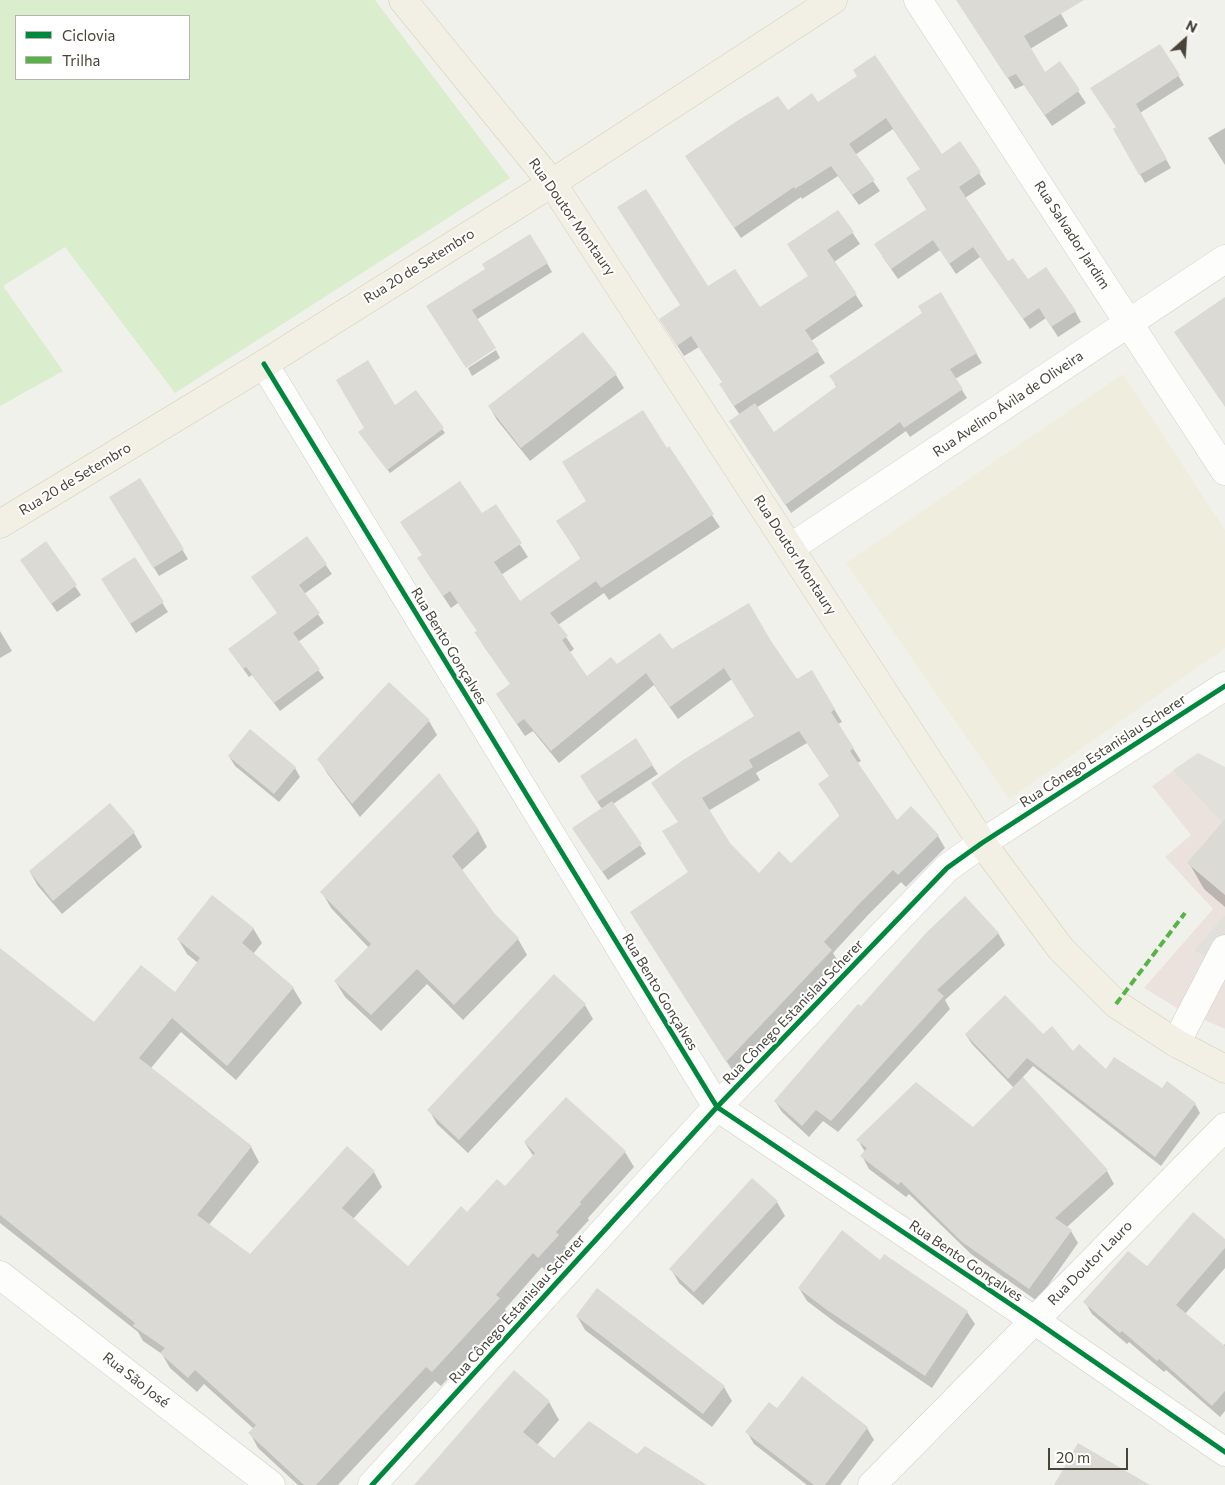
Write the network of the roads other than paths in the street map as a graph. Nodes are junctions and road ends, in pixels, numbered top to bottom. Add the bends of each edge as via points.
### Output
1 (403, 0) edge
2 (833, 0) edge
3 (918, 0) edge
4 (552, 183) junction
5 (1225, 259) edge
6 (1130, 323) junction
7 (264, 364) junction
8 (1225, 471) edge
9 (0, 524) edge
10 (790, 548) junction
11 (1225, 686) edge
12 (982, 843) junction
13 (1225, 949) edge
14 (1176, 1043) junction
15 (1225, 1069) edge
16 (717, 1107) junction
17 (1225, 1127) edge
18 (0, 1275) edge
19 (1034, 1320) junction
20 (1225, 1452) edge
21 (271, 1485) edge
22 (372, 1485) edge
23 (872, 1485) edge

1 - 4 main road, Rua Doutor Montaury
2 - 4 main road, Rua 20 de Setembro
3 - 6 street, Rua Salvador Jardim
4 - 7 main road, Rua 20 de Setembro
4 - 10 main road, Rua Doutor Montaury
5 - 6 street, Rua Avelino Ávila de Oliveira
6 - 8 street, Rua Salvador Jardim
6 - 10 street, Rua Avelino Ávila de Oliveira
7 - 9 main road, Rua 20 de Setembro
7 - 16 street, Rua Bento Gonçalves
10 - 12 main road, Rua Doutor Montaury
11 - 12 street, Rua Cônego Estanislau Scherer
12 - 14 main road, Rua Doutor Montaury via 1061,950 1116,1004
12 - 16 street, Rua Cônego Estanislau Scherer via 948,868
13 - 14 street
14 - 15 main road, Rua Doutor Montaury
16 - 19 street, Rua Bento Gonçalves
16 - 22 street, Rua Cônego Estanislau Scherer
17 - 19 street, Rua Doutor Lauro
18 - 21 street, Rua São José
19 - 20 street, Rua Bento Gonçalves
19 - 23 street, Rua Doutor Lauro

